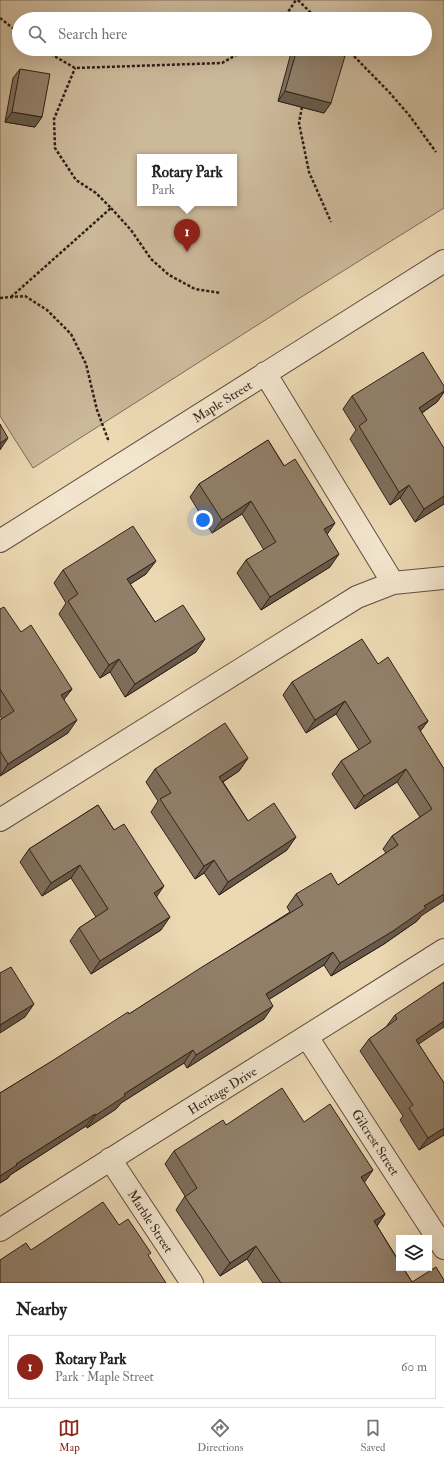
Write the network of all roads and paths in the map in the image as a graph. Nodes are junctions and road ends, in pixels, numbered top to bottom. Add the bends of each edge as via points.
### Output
1 (297, 0) edge
2 (288, 12) edge
3 (310, 12) edge
4 (0, 18) edge
5 (12, 27) edge
6 (54, 56) edge
7 (234, 56) edge
8 (354, 56) edge
9 (75, 68) junction
10 (302, 107) edge
11 (436, 152) dead end
12 (111, 208) junction
13 (331, 222) dead end
14 (444, 261) edge
15 (221, 293) dead end
16 (11, 297) junction
17 (0, 298) edge
18 (266, 373) junction
19 (118, 467) junction
20 (0, 541) edge
21 (444, 578) edge
22 (393, 583) junction
23 (0, 820) edge
24 (444, 950) edge
25 (307, 1037) junction
26 (110, 1159) junction
27 (0, 1230) edge
28 (444, 1248) edge
29 (192, 1283) edge

1 - 2 path
1 - 3 path
4 - 5 path
6 - 9 path
7 - 9 path via 222,63
8 - 11 path via 390,92
9 - 12 path via 54,119 55,148 76,180 96,193
10 - 13 path via 299,123 309,172
12 - 15 path via 132,230 151,259 169,275 195,289
12 - 16 path
14 - 18 street, Maple Street
16 - 17 path
16 - 19 path via 25,296 47,310 71,334 86,364 97,410
18 - 19 street, Maple Street
18 - 22 street
19 - 20 street, Maple Street
21 - 22 street
22 - 23 street via 357,598
24 - 25 street, Heritage Drive
25 - 26 street, Heritage Drive
25 - 28 street, Gilcrest Street
26 - 27 street, Heritage Drive
26 - 29 street, Marble Street

